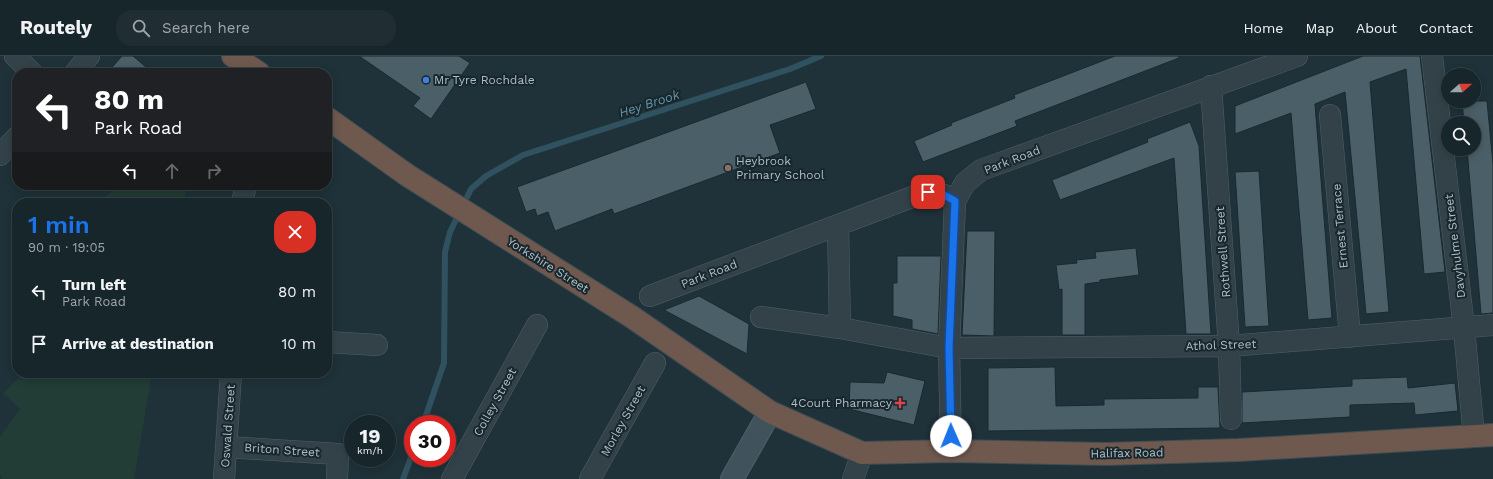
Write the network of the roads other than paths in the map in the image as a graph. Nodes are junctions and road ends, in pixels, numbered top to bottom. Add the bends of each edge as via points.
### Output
1 (15, 56) edge
2 (89, 56) edge
3 (233, 56) edge
4 (1297, 56) edge
5 (1432, 56) edge
6 (27, 68) edge
7 (78, 68) edge
8 (251, 68) edge
9 (1211, 86) junction
10 (1330, 115) dead end
11 (332, 122) edge
12 (12, 142) edge
13 (0, 155) edge
14 (955, 201) junction
15 (838, 225) junction
16 (650, 296) dead end
17 (761, 317) dead end
18 (537, 325) dead end
19 (1493, 325) edge
20 (840, 328) junction
21 (1464, 328) junction
22 (1350, 336) junction
23 (332, 342) edge
24 (377, 345) dead end
25 (1229, 346) junction
26 (949, 348) junction
27 (655, 363) dead end
28 (231, 378) edge
29 (770, 412) junction
30 (1231, 419) dead end
31 (1483, 436) edge
32 (226, 446) junction
33 (951, 451) junction
34 (862, 452) junction
35 (224, 479) edge
36 (337, 479) edge
37 (452, 479) edge
38 (590, 479) edge
39 (732, 479) edge
40 (852, 479) edge

1 - 6 street
2 - 7 street
3 - 8 highway
4 - 9 street, Park Road
5 - 21 street, Davyhulme Street
9 - 14 street, Park Road via 981,170 965,183
9 - 25 street, Rothwell Street
10 - 22 street, Ernest Terrace
11 - 29 highway, Yorkshire Street via 406,175 632,316
12 - 13 street
14 - 15 street, Park Road via 944,195 928,192
14 - 26 street
15 - 16 street, Park Road
15 - 20 street
17 - 20 street, Athol Street
18 - 37 street, Colley Street via 518,343
19 - 21 street, Athol Street
20 - 26 street, Athol Street
21 - 22 street, Athol Street
21 - 31 street, Davyhulme Street
22 - 25 street, Athol Street
23 - 24 street
25 - 26 street, Athol Street
25 - 30 street, Rothwell Street
26 - 33 street
27 - 38 street, Morley Street
28 - 32 street, Oswald Street
29 - 34 highway, Halifax Road
29 - 39 main road
31 - 33 highway, Halifax Road via 1239,450 1106,454
32 - 35 street, Oswald Street
32 - 36 street, Briton Street via 338,454
33 - 34 highway, Halifax Road
34 - 40 street

